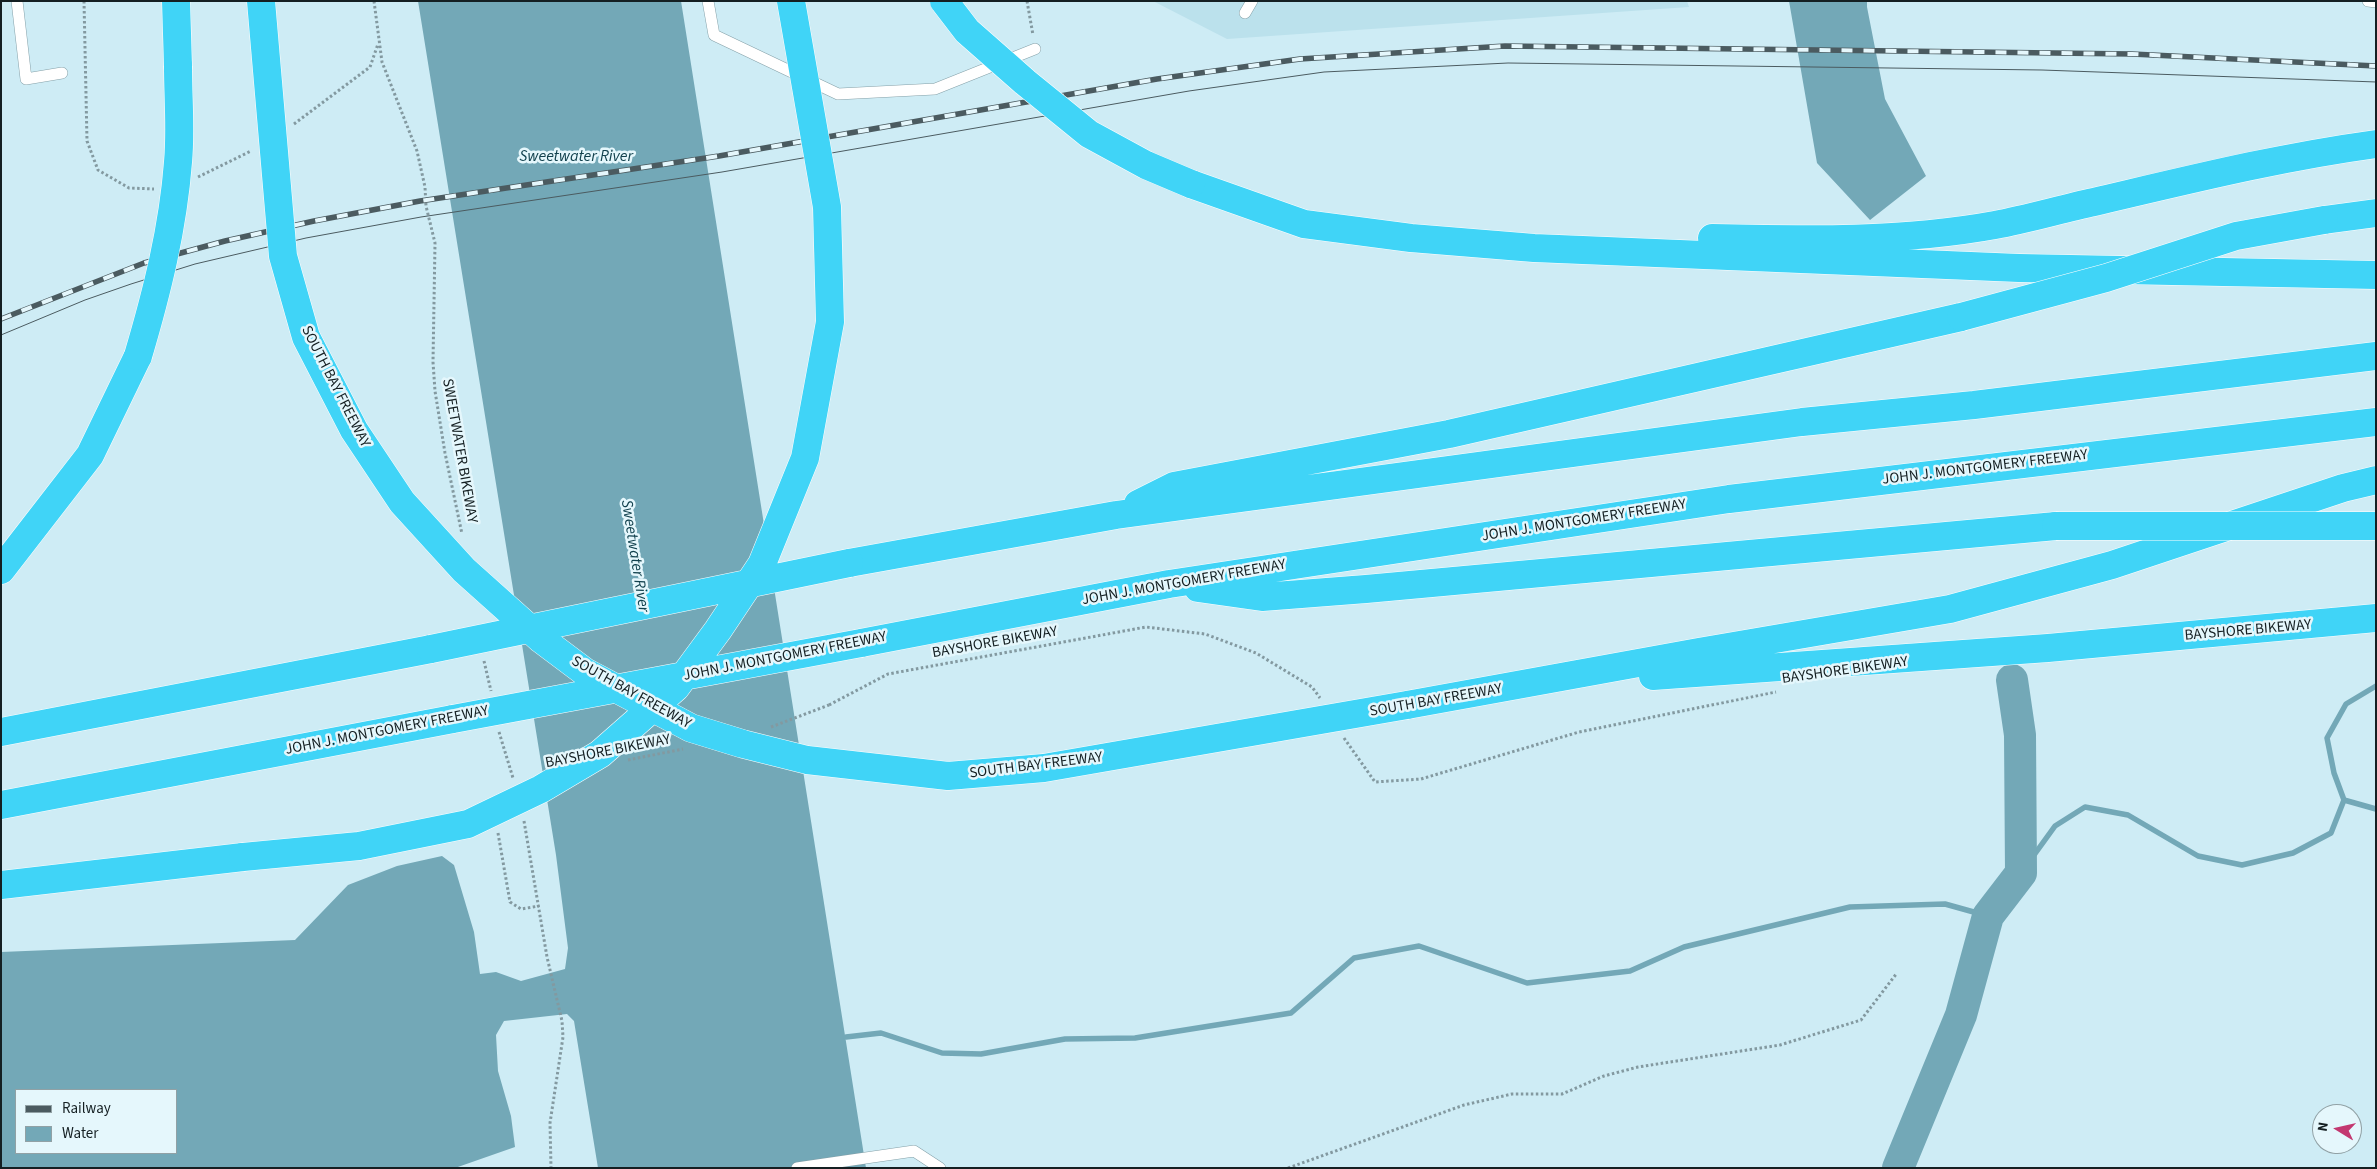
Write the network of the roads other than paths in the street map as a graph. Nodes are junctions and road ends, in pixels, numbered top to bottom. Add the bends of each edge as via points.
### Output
1 (17, 1) edge
2 (176, 1) edge
3 (261, 1) edge
4 (708, 1) edge
5 (791, 1) edge
6 (944, 1) edge
7 (1252, 1) edge
8 (2368, 1) edge
9 (2376, 2) edge
10 (1246, 13) dead end
11 (1035, 48) road end
12 (62, 73) dead end
13 (2376, 144) edge
14 (2376, 213) edge
15 (1534, 248) junction
16 (2376, 275) edge
17 (2376, 356) edge
18 (2376, 422) edge
19 (2376, 480) edge
20 (1116, 515) junction
21 (2376, 526) edge
22 (1, 570) edge
23 (1169, 584) junction
24 (2376, 618) edge
25 (1532, 684) junction
26 (1, 732) edge
27 (1, 805) edge
28 (1, 885) edge
29 (797, 1168) edge
30 (940, 1168) edge

1 - 12 lane via 26,79
2 - 22 highway, bridge via 178,161 158,288 138,356 90,455
3 - 25 highway, SOUTH BAY FREEWAY, bridge via 283,256 306,337 354,430 402,502 464,570 541,639 585,672 691,728 743,744 808,760 948,776 1044,768
4 - 11 lane via 714,35 838,94 935,89
5 - 28 highway, bridge via 827,207 830,322 805,458 762,564 676,687 600,754 541,789 468,824 359,846
6 - 15 highway, bridge via 967,31 1089,134 1146,165 1191,184 1304,224 1411,238
7 - 10 lane
8 - 9 lane
13 - 15 highway via 2250,165 1995,225 1934,234 1821,240 1626,237
14 - 20 highway, bridge via 2236,236 2106,278 1961,317 1449,434 1174,486
15 - 16 highway via 2019,268
17 - 20 highway via 1974,405 1802,422
18 - 23 highway, JOHN J. MONTGOMERY FREEWAY via 1729,499
19 - 25 highway via 2343,488 2112,566 1950,609
20 - 26 highway, bridge via 849,563 431,649
21 - 23 highway, bridge via 2056,526 1262,597
23 - 27 highway, JOHN J. MONTGOMERY FREEWAY, bridge
24 - 25 highway via 2048,648
29 - 30 lane via 914,1151

